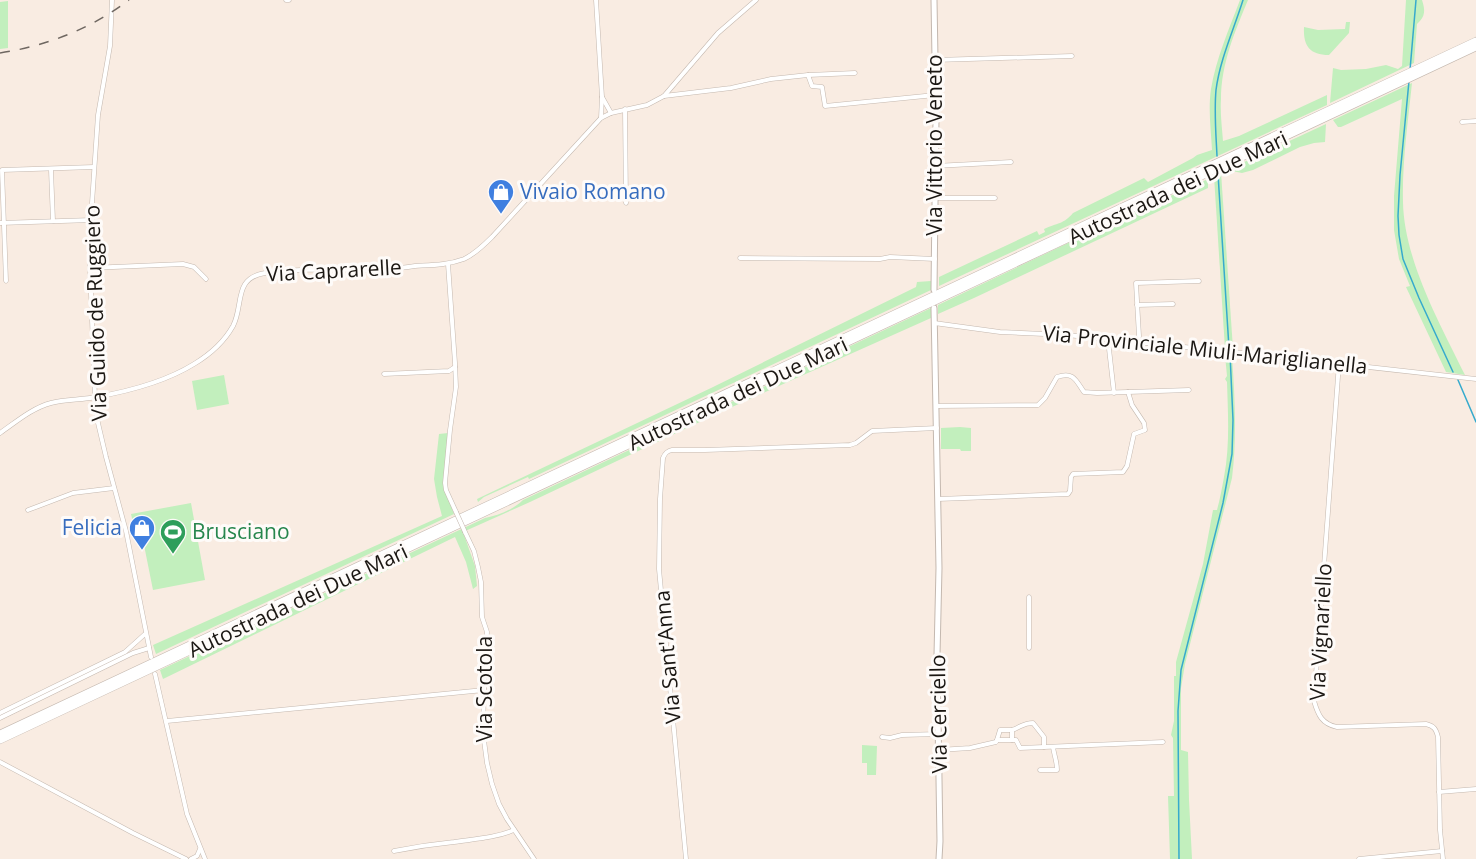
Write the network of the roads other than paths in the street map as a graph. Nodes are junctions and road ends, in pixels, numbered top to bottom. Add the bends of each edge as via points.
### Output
1 (112, 0) edge
2 (596, 0) edge
3 (756, 0) edge
4 (934, 0) edge
5 (1476, 41) edge
6 (1476, 47) edge
7 (1072, 56) dead end
8 (935, 60) junction
9 (1430, 66) junction
10 (855, 73) dead end
11 (808, 75) junction
12 (1390, 85) junction
13 (935, 95) junction
14 (663, 96) junction
15 (602, 97) junction
16 (625, 110) junction
17 (611, 113) junction
18 (601, 118) junction
19 (1476, 121) edge
20 (1462, 122) dead end
21 (1011, 162) dead end
22 (935, 166) junction
23 (94, 167) junction
24 (1, 170) edge
25 (51, 170) dead end
26 (935, 198) junction
27 (995, 198) dead end
28 (626, 203) dead end
29 (92, 220) junction
30 (52, 221) junction
31 (2, 223) edge
32 (740, 258) dead end
33 (935, 258) junction
34 (448, 263) junction
35 (90, 268) junction
36 (206, 279) dead end
37 (6, 281) dead end
38 (1198, 281) dead end
39 (934, 290) dead end
40 (1173, 304) dead end
41 (1137, 305) junction
42 (934, 308) dead end
43 (934, 323) junction
44 (1108, 340) junction
45 (1138, 342) junction
46 (1339, 363) junction
47 (455, 367) junction
48 (384, 374) dead end
49 (1476, 379) edge
50 (1189, 390) dead end
51 (1128, 392) junction
52 (1114, 393) junction
53 (95, 397) junction
54 (936, 406) junction
55 (937, 428) junction
56 (0, 433) edge
57 (114, 488) junction
58 (938, 499) junction
59 (28, 510) dead end
60 (1029, 597) dead end
61 (146, 633) junction
62 (149, 648) junction
63 (1029, 648) dead end
64 (151, 657) dead end
65 (155, 674) dead end
66 (484, 690) junction
67 (0, 713) edge
68 (0, 718) edge
69 (167, 721) junction
70 (1012, 730) junction
71 (0, 734) edge
72 (939, 734) junction
73 (882, 737) dead end
74 (0, 740) edge
75 (997, 740) junction
76 (1012, 740) junction
77 (1162, 742) dead end
78 (1044, 747) junction
79 (1053, 747) junction
80 (939, 750) junction
81 (0, 762) edge
82 (1040, 770) dead end
83 (1476, 789) edge
84 (1439, 792) junction
85 (514, 830) junction
86 (200, 848) junction
87 (394, 851) dead end
88 (1442, 851) junction
89 (186, 859) edge
90 (191, 859) edge
91 (205, 859) edge
92 (534, 859) edge
93 (686, 859) edge
94 (939, 859) edge
95 (1359, 859) edge
96 (1443, 859) edge

1 - 23 street, Via Guido de Ruggiero
2 - 15 street
3 - 14 street via 718,33
4 - 8 street, Via Vittorio Veneto
5 - 9 highway, Autostrada dei Due Mari
6 - 9 highway, Autostrada dei Due Mari
7 - 8 street
8 - 13 street, Via Vittorio Veneto
9 - 12 highway, Autostrada dei Due Mari
10 - 11 street
11 - 13 street via 812,86 822,87 825,106
11 - 14 street
12 - 71 highway, Autostrada dei Due Mari
12 - 74 highway, Autostrada dei Due Mari
13 - 22 street, Via Vittorio Veneto
14 - 16 street
15 - 17 street
15 - 18 street
16 - 17 street
16 - 28 street
17 - 18 street
18 - 34 street, Via Caprarelle via 488,242 464,258
19 - 20 street
21 - 22 street
22 - 26 street, Via Vittorio Veneto
23 - 24 street
23 - 29 street, Via Guido de Ruggiero
24 - 31 street
25 - 30 street
26 - 27 street
26 - 33 street, Via Vittorio Veneto
29 - 30 street
29 - 35 street, Via Guido de Ruggiero
30 - 31 street
31 - 37 street
32 - 33 street
33 - 39 street, Via Vittorio Veneto
34 - 47 street, Via Scotola
34 - 53 street, Via Caprarelle via 253,276 241,291 232,327 205,357 164,380
35 - 36 street via 183,264 194,267
35 - 53 street, Via Guido de Ruggiero
38 - 41 street via 1136,283
40 - 41 street
41 - 45 street
42 - 43 street
43 - 44 street, Via Provinciale Miuli-Mariglianella
43 - 54 street
44 - 45 street, Via Provinciale Miuli-Mariglianella
44 - 52 street
45 - 46 street, Via Provinciale Miuli-Mariglianella
46 - 49 street, Via Provinciale Miuli-Mariglianella
46 - 84 street, Via Vignariello via 1314,701 1323,721 1337,727 1432,726 1438,737
47 - 48 street via 449,371
47 - 66 street, Via Scotola, bridge via 445,483 474,551 481,582 487,632
50 - 51 street
51 - 52 street
51 - 58 street via 1145,430 1134,434 1123,472 1073,474 1068,494
52 - 54 street via 1084,393 1078,381 1064,374 1057,377 1038,405
53 - 56 street, Via Caprarelle via 51,403
53 - 57 street, Via Guido de Ruggiero
54 - 55 street
55 - 58 street
55 - 93 street, Via Sant'Anna via 872,431 850,445 672,450 664,454 659,569
57 - 59 street via 74,493
57 - 61 street, Via Guido de Ruggiero
58 - 72 street, Via Cerciello
60 - 63 street
61 - 62 street, Via Guido de Ruggiero
61 - 67 street via 125,652
62 - 64 street, Via Guido de Ruggiero
62 - 68 street
65 - 69 street
66 - 69 street
66 - 85 street, Via Scotola via 484,747 489,774 499,804
69 - 86 street via 187,814
70 - 75 street via 1000,730
70 - 76 street
70 - 78 street via 1033,723 1044,737
72 - 73 street
72 - 80 street, Via Cerciello
75 - 76 street
75 - 80 street via 970,748
76 - 78 street via 1020,748
77 - 79 street
78 - 79 street
79 - 82 street via 1057,770
80 - 94 street, Via Cerciello
81 - 89 street
83 - 84 street
84 - 88 street, Via Vignariello
85 - 87 street
85 - 92 street, Via Scotola
86 - 90 street
86 - 91 street
88 - 95 street
88 - 96 street, Via Vignariello

